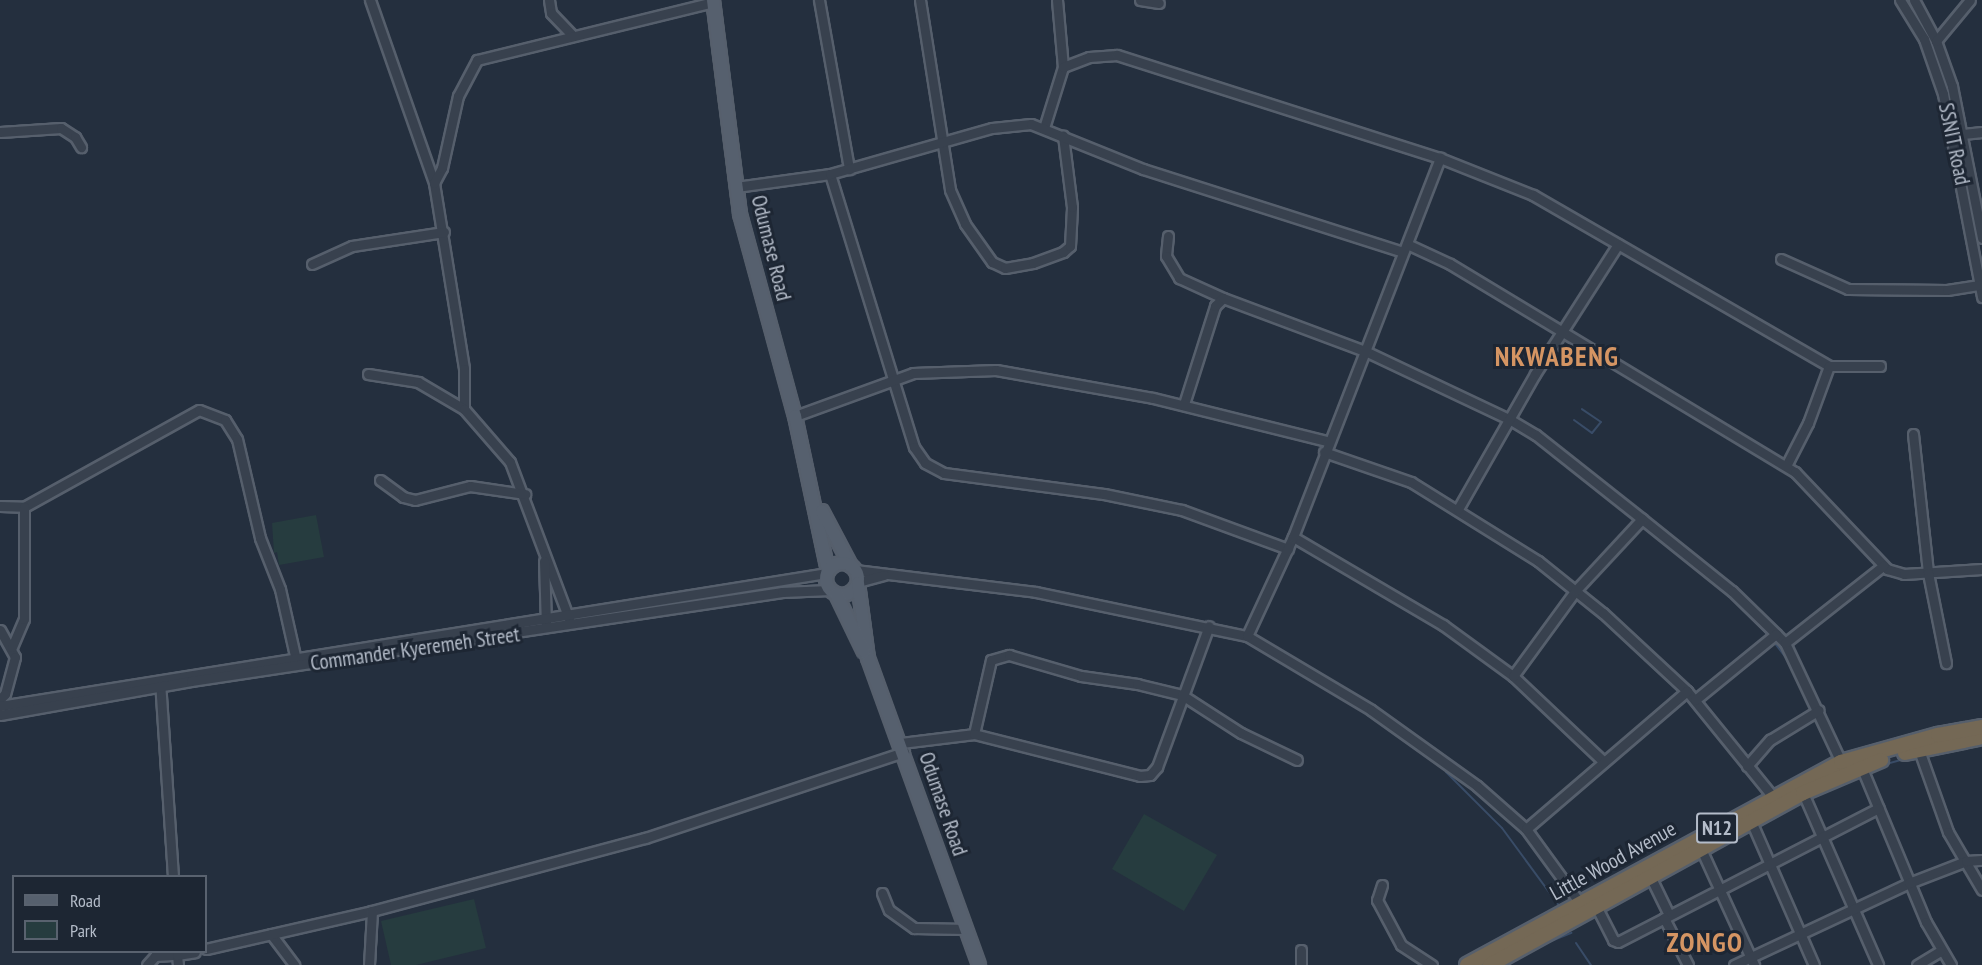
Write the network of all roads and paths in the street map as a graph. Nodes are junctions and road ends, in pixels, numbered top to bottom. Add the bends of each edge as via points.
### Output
1 (370, 0) edge
2 (549, 0) edge
3 (819, 0) edge
4 (920, 0) edge
5 (1057, 0) edge
6 (1140, 0) edge
7 (1900, 0) edge
8 (1914, 0) edge
9 (1970, 0) edge
10 (713, 1) edge
11 (1159, 3) dead end
12 (573, 36) junction
13 (1936, 40) junction
14 (1063, 67) junction
15 (1044, 128) junction
16 (0, 132) edge
17 (1982, 132) edge
18 (1963, 135) junction
19 (1064, 136) junction
20 (940, 144) junction
21 (81, 147) dead end
22 (1440, 158) junction
23 (849, 169) junction
24 (830, 174) junction
25 (434, 183) junction
26 (736, 187) junction
27 (444, 232) junction
28 (1168, 236) dead end
29 (1982, 238) edge
30 (1618, 244) junction
31 (1405, 248) junction
32 (1781, 259) dead end
33 (312, 264) dead end
34 (1980, 285) junction
35 (1982, 297) edge
36 (1223, 298) junction
37 (1564, 333) junction
38 (1365, 351) junction
39 (1829, 366) junction
40 (1880, 366) dead end
41 (368, 374) dead end
42 (892, 379) junction
43 (1184, 404) junction
44 (464, 409) junction
45 (795, 416) junction
46 (1509, 419) junction
47 (1913, 434) dead end
48 (1327, 441) junction
49 (1324, 452) junction
50 (1786, 466) junction
51 (380, 480) dead end
52 (525, 494) junction
53 (816, 500) junction
54 (0, 506) edge
55 (24, 507) junction
56 (1458, 509) junction
57 (1642, 519) junction
58 (1293, 537) junction
59 (1288, 549) junction
60 (544, 556) junction
61 (1883, 566) junction
62 (1982, 569) edge
63 (828, 572) junction
64 (1928, 573) junction
65 (856, 575) junction
66 (1576, 590) junction
67 (833, 592) junction
68 (568, 614) junction
69 (545, 618) junction
70 (571, 626) junction
71 (1209, 626) junction
72 (0, 630) edge
73 (547, 630) junction
74 (1776, 634) junction
75 (1247, 636) junction
76 (1785, 644) junction
77 (12, 647) junction
78 (868, 658) junction
79 (296, 661) junction
80 (1946, 663) dead end
81 (1513, 676) junction
82 (160, 682) junction
83 (1687, 691) junction
84 (1182, 695) junction
85 (0, 699) edge
86 (1695, 700) junction
87 (0, 706) edge
88 (1819, 710) junction
89 (0, 715) edge
90 (1982, 727) edge
91 (974, 734) junction
92 (1982, 737) edge
93 (903, 748) junction
94 (1919, 750) junction
95 (1297, 760) dead end
96 (1604, 762) junction
97 (1841, 762) junction
98 (1747, 766) junction
99 (1861, 766) junction
100 (1803, 793) junction
101 (1773, 797) junction
102 (1880, 808) junction
103 (1751, 821) junction
104 (1526, 829) junction
105 (1824, 837) junction
106 (1701, 849) junction
107 (1982, 860) edge
108 (1966, 861) junction
109 (1772, 864) junction
110 (174, 875) edge
111 (1650, 876) junction
112 (1910, 883) junction
113 (1382, 885) dead end
114 (1720, 890) junction
115 (1982, 890) edge
116 (882, 893) dead end
117 (1580, 903) junction
118 (1596, 906) junction
119 (1855, 907) junction
120 (372, 911) junction
121 (1666, 917) junction
122 (966, 929) junction
123 (1801, 932) junction
124 (271, 934) junction
125 (207, 949) edge
126 (1301, 950) dead end
127 (1940, 951) junction
128 (177, 957) edge
129 (1752, 962) edge
130 (1497, 963) edge
131 (147, 965) edge
132 (294, 965) edge
133 (369, 965) edge
134 (979, 965) edge
135 (1300, 965) edge
136 (1432, 965) edge
137 (1467, 965) edge
138 (1688, 965) edge
139 (1734, 965) edge
140 (1814, 965) edge
141 (1878, 965) edge
142 (1917, 965) edge
143 (1951, 965) edge

1 - 25 street
2 - 12 street via 551,13
3 - 23 street
4 - 20 street
5 - 14 street
6 - 11 street
7 - 34 street, SSNIT Road via 1924,39 1943,94
8 - 13 street, SSNIT Road
9 - 13 street
10 - 12 street
10 - 26 main road, Odumase Road
12 - 25 street via 477,60 458,96 442,168
13 - 18 street, SSNIT Road
14 - 15 street
14 - 22 street via 1089,57 1117,55
15 - 19 street
15 - 20 street via 1016,124
16 - 21 street via 61,128 75,137
17 - 18 street
18 - 29 street, SSNIT Road
19 - 20 street via 1072,207 1070,246 1051,257 1005,268 985,254 965,224 950,190
19 - 31 street via 1143,169
20 - 23 street
22 - 30 street via 1533,195
22 - 31 street
23 - 24 street
24 - 26 street
24 - 42 street
25 - 27 street
26 - 45 main road, Odumase Road via 748,250
27 - 33 street via 352,246
27 - 44 street via 464,369
28 - 36 street via 1166,256 1179,278
30 - 37 street
30 - 39 street
31 - 37 street via 1450,264
31 - 38 street
32 - 34 street via 1848,289 1947,290
34 - 35 street, SSNIT Road
36 - 38 street
36 - 43 street via 1215,306
37 - 46 street
37 - 50 street
38 - 46 street
38 - 48 street
39 - 40 street
39 - 50 street via 1808,423
41 - 44 street via 418,382
42 - 43 street via 947,370 996,370
42 - 45 street
42 - 59 street via 914,447 925,463 944,473 1104,494 1182,510
43 - 48 street
44 - 52 street via 510,462
45 - 53 main road, Odumase Road
46 - 56 street
46 - 57 street via 1536,435
47 - 64 street
48 - 49 street
49 - 56 street via 1411,482
49 - 58 street
50 - 61 street
51 - 52 street via 403,497 415,500 470,486
52 - 60 street
53 - 63 main road, Odumase Road
53 - 65 main road, Odumase Road
54 - 55 street
55 - 77 street via 24,619
55 - 79 street via 199,410 225,420 237,439 260,538 280,589
56 - 66 street
57 - 66 street
57 - 74 street via 1732,591
58 - 59 street
58 - 81 street via 1443,625
59 - 75 street
60 - 68 street
60 - 69 street
61 - 64 street via 1904,574
61 - 76 street
62 - 64 street
63 - 65 main road via 838,564
63 - 67 main road, Odumase Road
63 - 68 street, Commander Kyeremeh Street
64 - 80 street
65 - 67 main road via 852,592
65 - 71 street via 1026,590
65 - 78 main road, Odumase Road
66 - 81 street
66 - 83 street
67 - 70 street, Commander Kyeremeh Street via 782,592
67 - 78 main road, Odumase Road
68 - 69 street, Commander Kyeremeh Street
68 - 70 street
69 - 73 street
69 - 79 street, Commander Kyeremeh Street
70 - 73 street, Commander Kyeremeh Street
71 - 75 street
71 - 84 street
72 - 77 street
73 - 79 street, Commander Kyeremeh Street
74 - 76 street
74 - 86 street
75 - 104 street via 1371,710 1477,786
76 - 88 street
77 - 85 street via 15,657 5,694
78 - 93 main road, Odumase Road
79 - 82 street, Commander Kyeremeh Street
81 - 96 street
82 - 87 street, Commander Kyeremeh Street
82 - 89 street, Commander Kyeremeh Street
82 - 110 street
83 - 86 street
83 - 96 street
84 - 91 street via 1150,775 1140,776
84 - 91 street via 998,655 987,670
84 - 95 street via 1241,733
86 - 98 street
88 - 97 street
88 - 98 street via 1770,740
90 - 97 highway, Little Wood Avenue / N12
91 - 93 street
92 - 94 highway, Little Wood Avenue / N12
93 - 120 street via 645,838
93 - 122 main road, Odumase Road
94 - 99 highway, Little Wood Avenue / N12
94 - 108 street via 1948,832
96 - 104 street
97 - 101 highway, Little Wood Avenue / N12
98 - 101 street
99 - 100 highway, Little Wood Avenue / N12
99 - 102 street
100 - 103 highway, Little Wood Avenue / N12
100 - 105 street
101 - 117 highway, Little Wood Avenue / N12
102 - 105 street
102 - 112 street
103 - 106 highway, Little Wood Avenue / N12
103 - 109 street
104 - 117 street
105 - 109 street
105 - 119 street
106 - 111 highway, Little Wood Avenue / N12
106 - 114 street
107 - 108 street
108 - 112 street
108 - 115 street
109 - 114 street
109 - 123 street
111 - 118 highway, Little Wood Avenue / N12
111 - 121 street
112 - 119 street
112 - 127 street
113 - 136 street via 1377,900 1401,945
114 - 121 street
114 - 129 street
116 - 122 street via 889,910 914,928
117 - 137 highway, Little Wood Avenue / N12
118 - 121 street via 1615,942
118 - 130 highway, Little Wood Avenue / N12
119 - 123 street
119 - 141 street
120 - 124 street
120 - 133 street
121 - 138 street
122 - 134 main road, Odumase Road
123 - 129 street
123 - 140 street
124 - 125 street
124 - 132 street
126 - 135 street
127 - 142 street
127 - 143 street
128 - 131 street via 155,956
129 - 139 street

